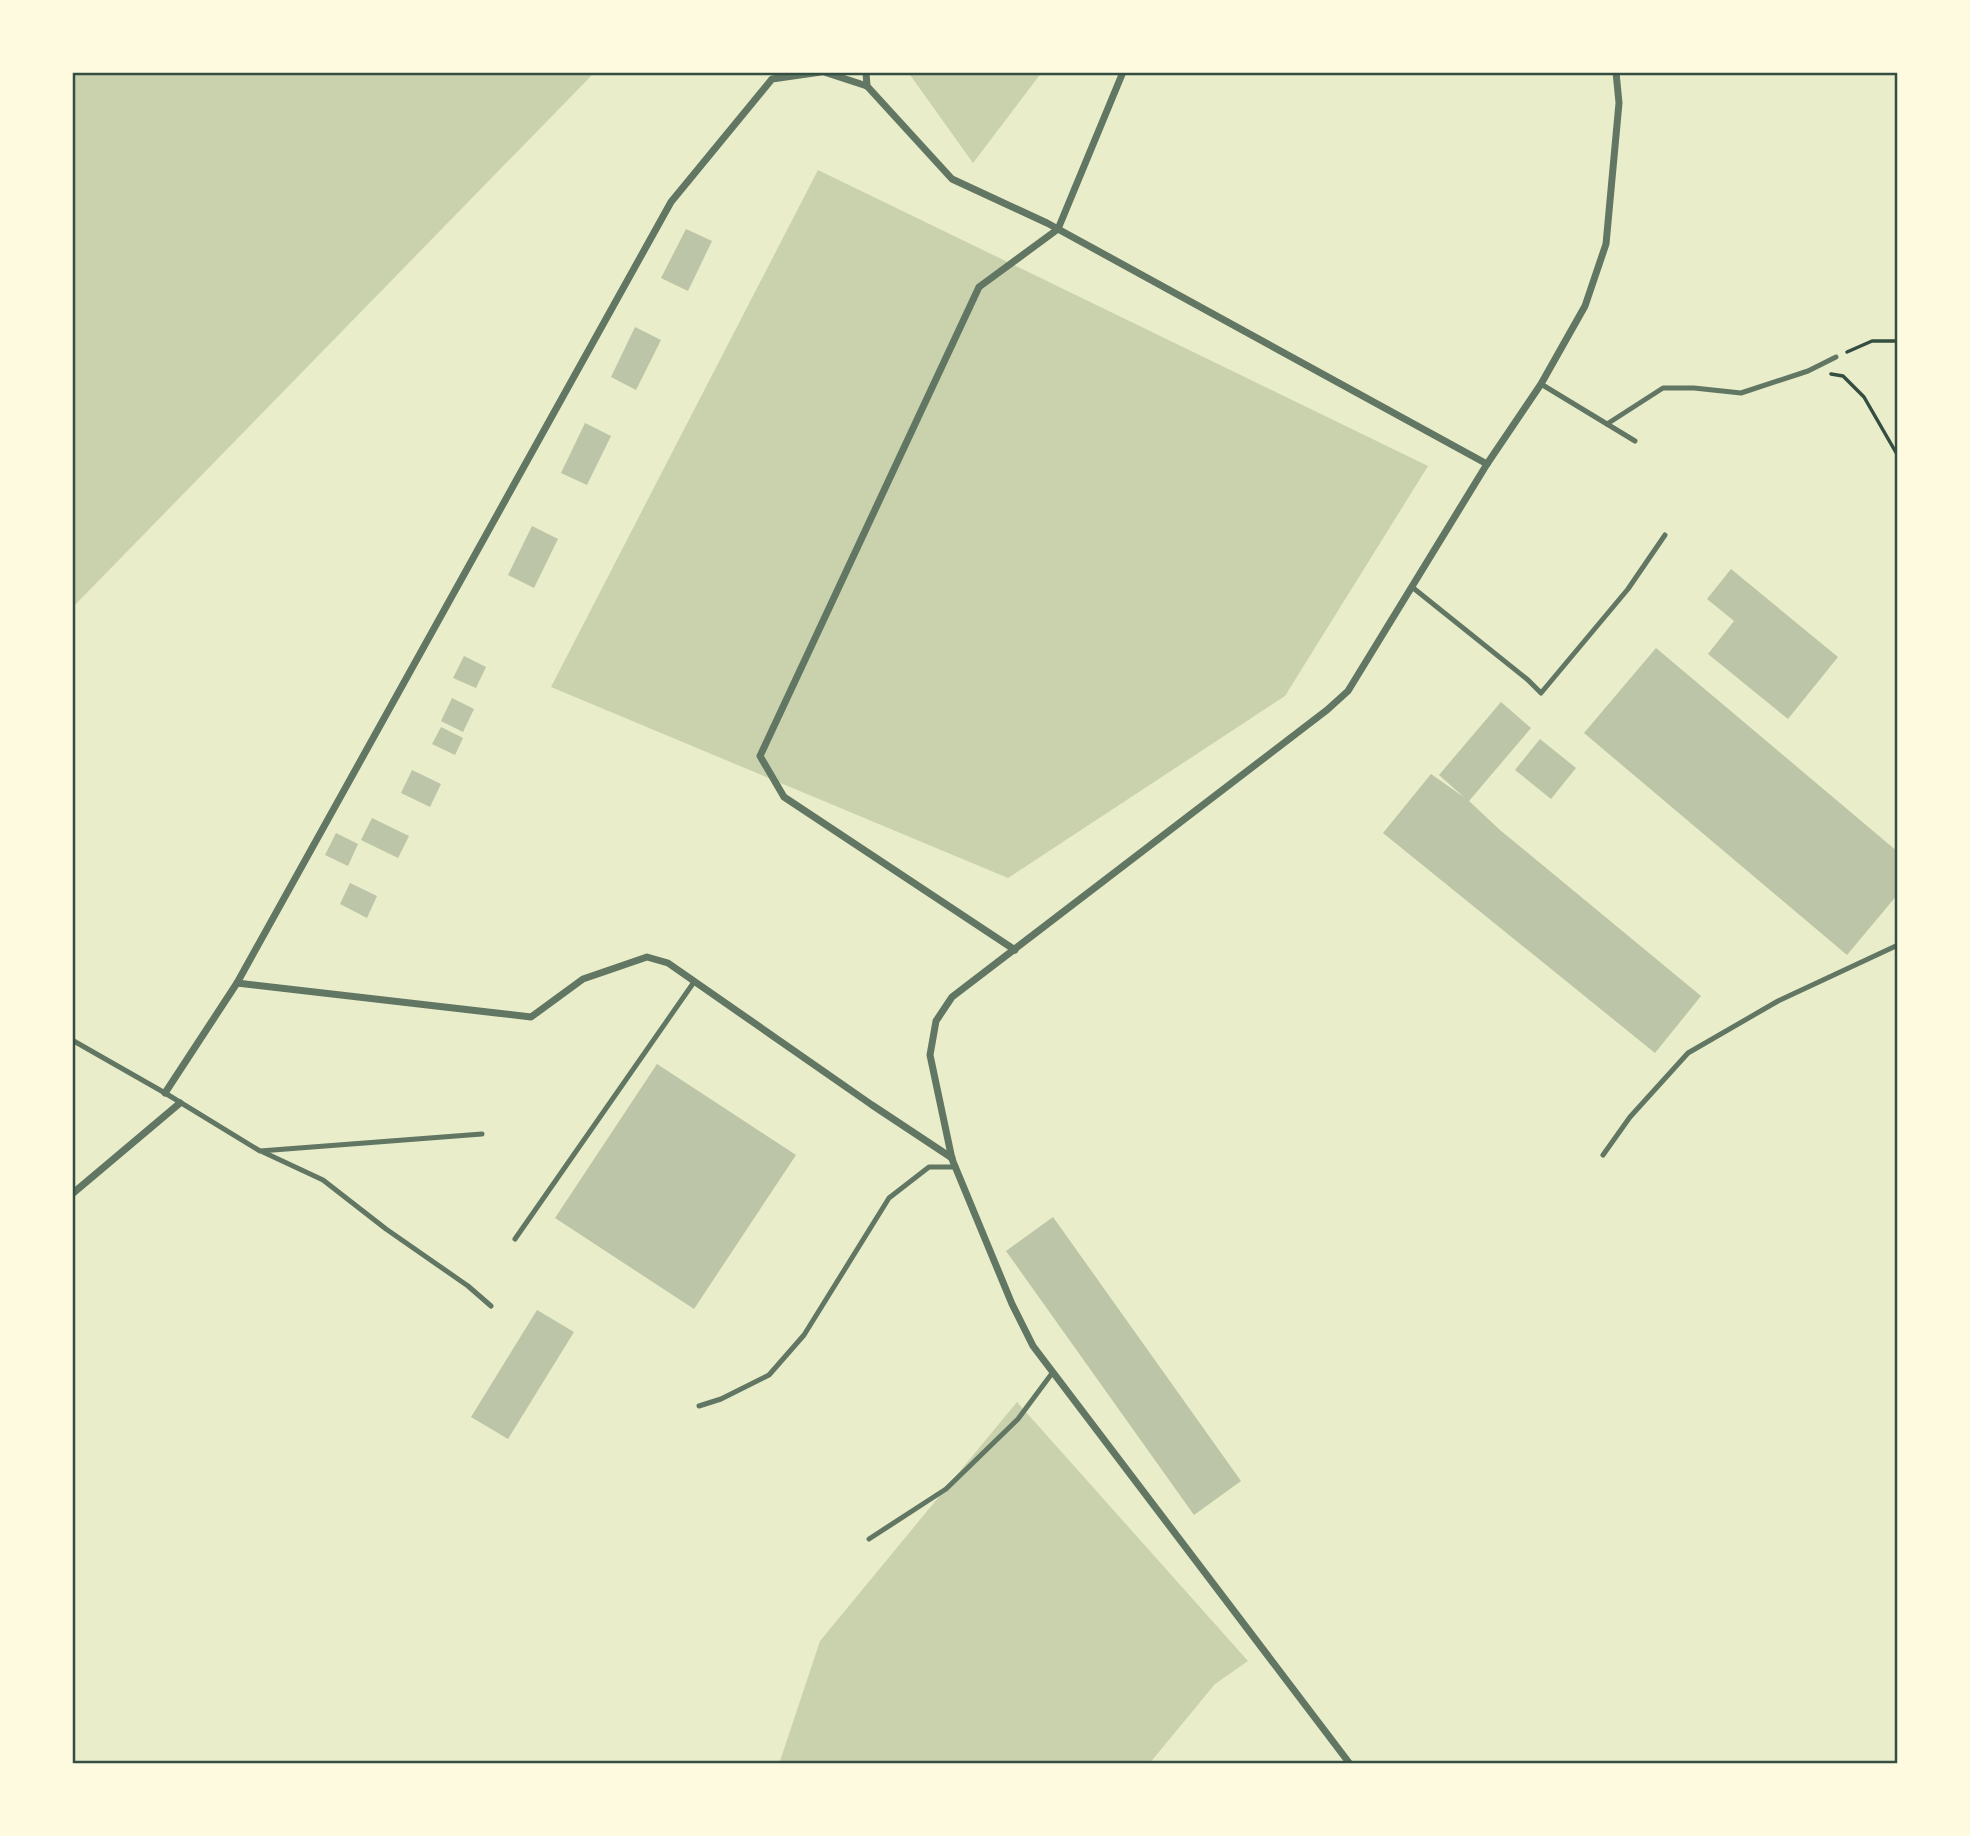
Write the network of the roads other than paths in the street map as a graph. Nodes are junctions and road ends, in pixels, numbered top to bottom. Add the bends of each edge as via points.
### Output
1 (822, 72) edge
2 (866, 72) edge
3 (1123, 72) edge
4 (1616, 72) edge
5 (867, 86) junction
6 (1058, 229) junction
7 (1836, 357) road end
8 (1541, 384) junction
9 (1607, 424) junction
10 (1636, 441) dead end
11 (1487, 464) junction
12 (1665, 535) dead end
13 (1412, 587) junction
14 (1898, 945) edge
15 (1014, 950) junction
16 (694, 982) junction
17 (237, 983) junction
18 (72, 1040) edge
19 (165, 1093) junction
20 (180, 1103) junction
21 (482, 1135) dead end
22 (260, 1151) junction
23 (1603, 1155) dead end
24 (954, 1163) junction
25 (72, 1194) edge
26 (515, 1239) dead end
27 (491, 1306) dead end
28 (1053, 1372) junction
29 (699, 1406) dead end
30 (869, 1539) dead end
31 (1350, 1764) edge

1 - 5 street
1 - 17 street via 772,79 671,202
2 - 5 street
3 - 6 street
4 - 8 street via 1619,103 1606,244 1585,306
5 - 6 street via 953,179
6 - 11 street
6 - 15 street via 979,287 760,756 784,797
7 - 9 lane via 1741,393 1663,388
8 - 9 lane
8 - 11 street
9 - 10 lane
11 - 13 street
12 - 13 lane via 1628,589 1541,693
13 - 15 street via 1348,691
14 - 23 lane via 1778,1001 1688,1052
15 - 24 street via 953,998 936,1021 930,1055
16 - 17 street via 668,962 647,957 583,979 531,1017
16 - 24 street
16 - 26 lane
17 - 19 street
18 - 19 lane
19 - 20 lane
20 - 22 lane
20 - 25 street
21 - 22 lane
22 - 27 lane via 323,1180
24 - 28 street via 1012,1304 1033,1346
24 - 29 lane via 929,1167 889,1198 804,1335 769,1375
28 - 30 lane via 1018,1419 946,1489
28 - 31 street

